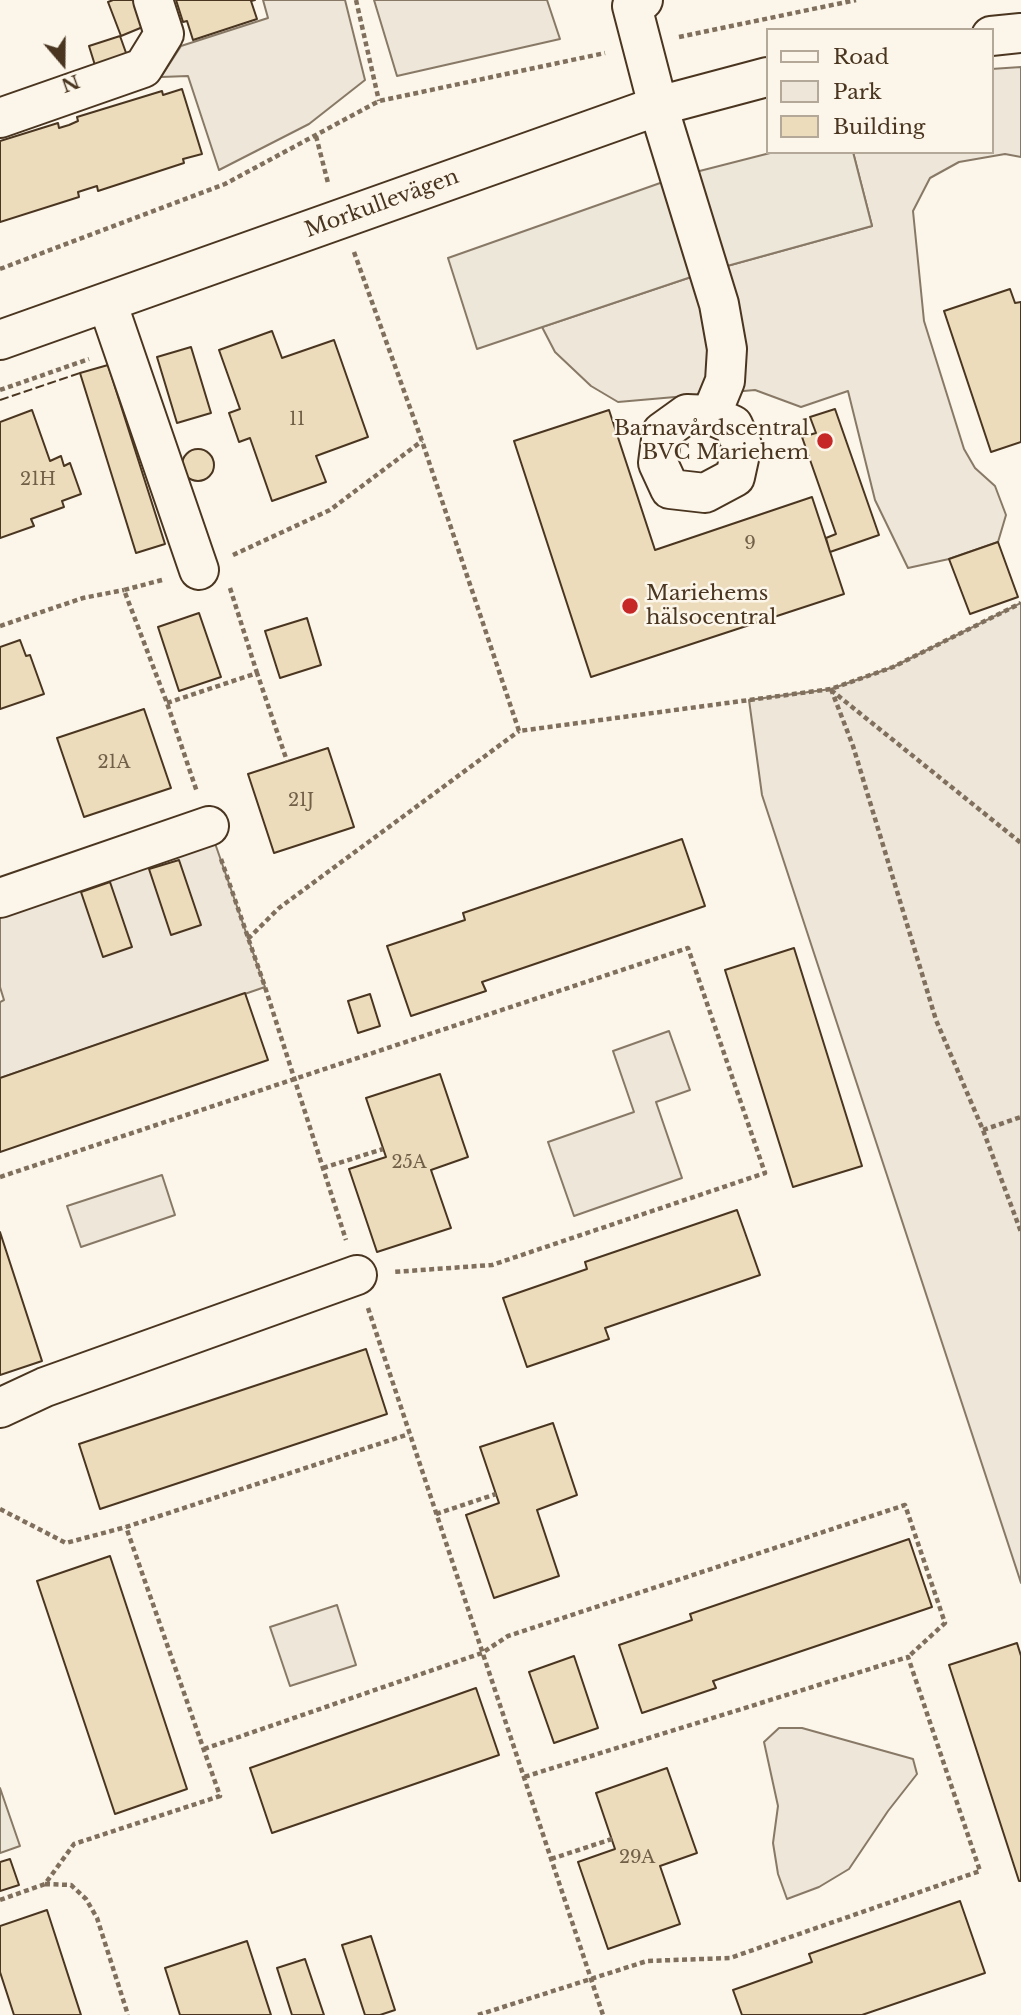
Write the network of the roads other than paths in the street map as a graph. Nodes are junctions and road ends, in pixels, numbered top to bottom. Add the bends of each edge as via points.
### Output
1 (153, 0) edge
2 (643, 0) edge
3 (1021, 33) edge
4 (993, 36) edge
5 (766, 77) edge
6 (658, 106) junction
7 (0, 118) edge
8 (107, 302) junction
9 (0, 340) edge
10 (711, 415) dead end
11 (210, 565) road end
12 (209, 826) road end
13 (0, 898) edge
14 (356, 1275) road end
15 (0, 1408) edge

1 - 7 street via 164,34 143,68
2 - 6 street via 632,6
3 - 4 street
5 - 6 street, Morkullevägen
6 - 8 street, Morkullevägen
6 - 10 street via 719,304 727,349 725,381
8 - 9 street, Morkullevägen
8 - 11 street
12 - 13 street
14 - 15 street via 45,1387

